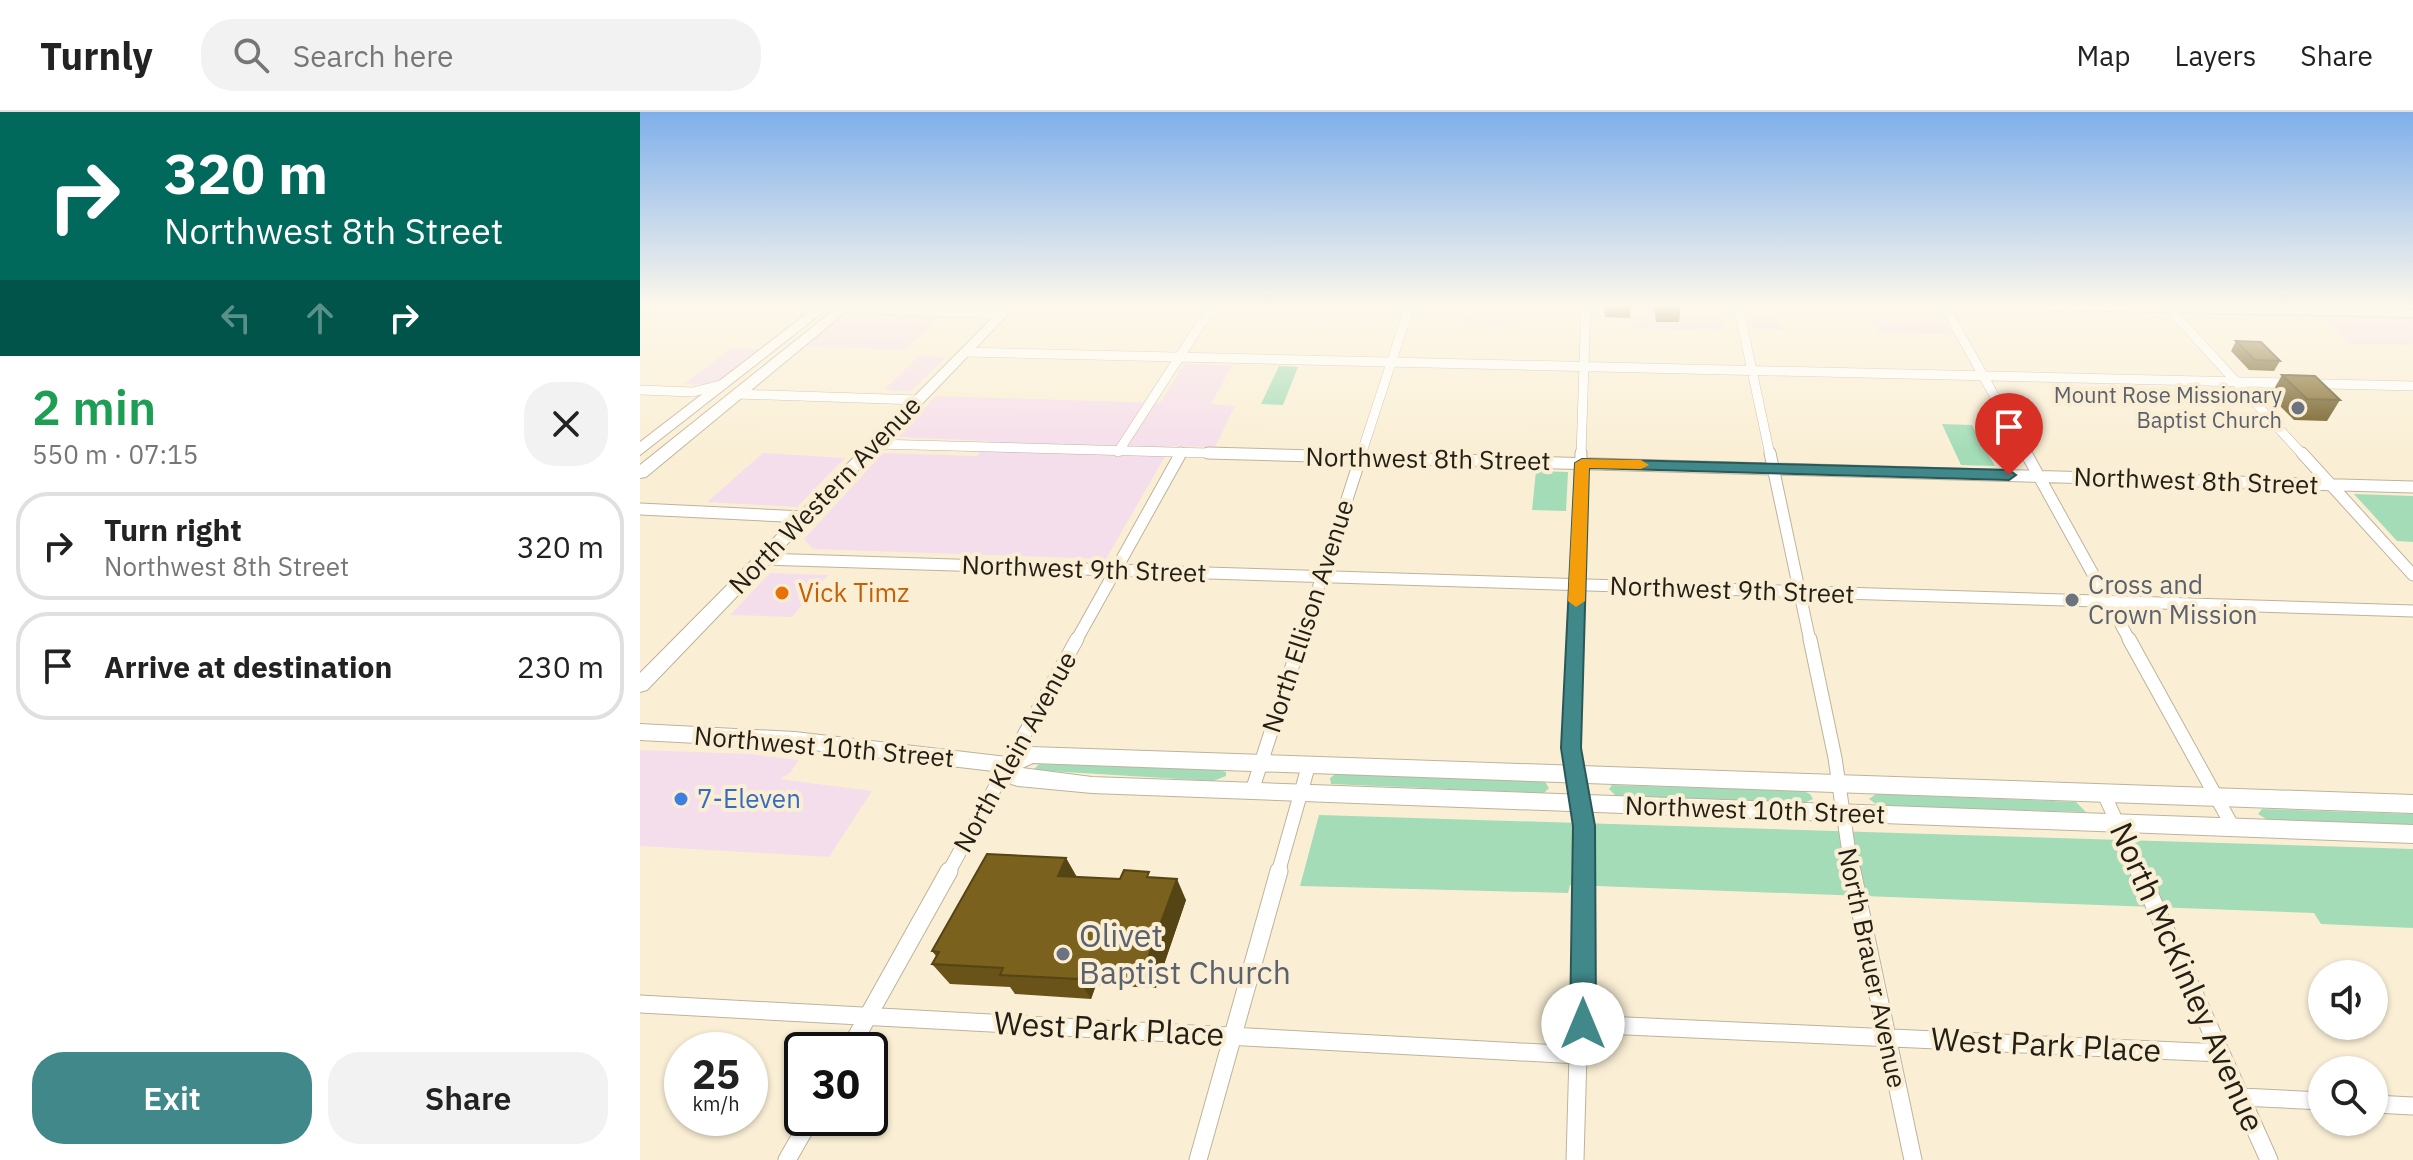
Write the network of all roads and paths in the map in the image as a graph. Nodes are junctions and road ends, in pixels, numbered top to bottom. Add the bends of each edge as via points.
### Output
1 (770, 354) edge
2 (779, 354) edge
3 (963, 354) edge
4 (1047, 354) edge
5 (1181, 354) edge
6 (1395, 354) edge
7 (1585, 354) edge
8 (1748, 354) edge
9 (1971, 354) edge
10 (2211, 354) edge
11 (1179, 357) junction
12 (1392, 362) junction
13 (1585, 366) junction
14 (1752, 371) junction
15 (1983, 376) junction
16 (2236, 382) junction
17 (2413, 386) edge
18 (730, 389) junction
19 (640, 390) edge
20 (695, 398) junction
21 (918, 400) junction
22 (876, 444) junction
23 (640, 450) edge
24 (1118, 452) junction
25 (1181, 453) junction
26 (1359, 457) junction
27 (1582, 463) junction
28 (1775, 468) junction
29 (640, 473) edge
30 (2038, 476) junction
31 (2330, 485) junction
32 (2413, 487) edge
33 (640, 509) edge
34 (804, 517) junction
35 (762, 559) junction
36 (1116, 570) junction
37 (2413, 575) edge
38 (1322, 577) junction
39 (1578, 585) junction
40 (1800, 593) junction
41 (2106, 602) junction
42 (2413, 611) edge
43 (640, 685) edge
44 (640, 732) edge
45 (1261, 762) junction
46 (1309, 764) junction
47 (1008, 765) junction
48 (1576, 774) junction
49 (1838, 784) junction
50 (1252, 791) junction
51 (1301, 793) junction
52 (2104, 794) junction
53 (2217, 798) junction
54 (1580, 804) junction
55 (2413, 804) edge
56 (1841, 814) junction
57 (2119, 824) junction
58 (2234, 829) junction
59 (2413, 834) edge
60 (640, 1004) edge
61 (868, 1016) junction
62 (1583, 1024) junction
63 (859, 1032) edge
64 (1233, 1035) junction
65 (1888, 1038) junction
66 (2221, 1053) junction
67 (1578, 1055) junction
68 (2241, 1097) junction
69 (2308, 1100) edge
70 (2388, 1105) edge
71 (2413, 1106) edge
72 (801, 1136) edge
73 (787, 1160) edge
74 (1198, 1160) edge
75 (1575, 1160) edge
76 (1913, 1160) edge
77 (2269, 1160) edge

1 - 18 main road
2 - 18 main road
3 - 21 main road, North Western Avenue
4 - 11 street
5 - 11 street
6 - 12 street, North Ellison Avenue
7 - 13 street
8 - 14 street, North Brauer Avenue
9 - 15 street
10 - 16 street
11 - 12 street
11 - 24 street
12 - 13 street
12 - 26 street, North Ellison Avenue
13 - 14 street
13 - 27 street
14 - 15 street
14 - 28 street, North Brauer Avenue
15 - 16 street
15 - 30 street
16 - 17 street
16 - 31 street
18 - 20 main road
18 - 21 street
18 - 29 main road
19 - 20 street
20 - 23 main road
21 - 22 main road, North Western Avenue
22 - 24 street, Northwest 8th Street
22 - 34 main road, North Western Avenue
24 - 25 street, Northwest 8th Street
25 - 26 street, Northwest 8th Street
25 - 36 street, North Klein Avenue
26 - 27 street, Northwest 8th Street
26 - 38 street, North Ellison Avenue
27 - 28 street, Northwest 8th Street
27 - 39 street
28 - 30 street, Northwest 8th Street
28 - 40 street, North Brauer Avenue
30 - 31 street, Northwest 8th Street
30 - 41 street
31 - 32 street, Northwest 8th Street
31 - 37 street
33 - 34 street
34 - 35 main road, North Western Avenue
35 - 36 street, Northwest 9th Street
35 - 43 main road, North Western Avenue
36 - 38 street, Northwest 9th Street
36 - 47 street, North Klein Avenue
38 - 39 street, Northwest 9th Street
38 - 45 street, North Ellison Avenue
39 - 40 street, Northwest 9th Street
39 - 48 street via 1571,748
40 - 41 street, Northwest 9th Street
40 - 49 street, North Brauer Avenue
41 - 42 street, Northwest 9th Street
41 - 53 street
44 - 47 main road, Northwest 10th Street via 795,740
45 - 46 main road, Northwest 10th Street
45 - 47 main road, Northwest 10th Street via 1031,755
45 - 50 street, North Ellison Avenue
46 - 48 main road, Northwest 10th Street
46 - 51 street, North Ellison Avenue
47 - 50 main road, Northwest 10th Street via 1018,778
47 - 61 street, North Klein Avenue
48 - 49 main road, Northwest 10th Street
48 - 54 street
49 - 52 main road, Northwest 10th Street
49 - 56 street, North Brauer Avenue
50 - 51 main road, Northwest 10th Street
51 - 54 main road, Northwest 10th Street
51 - 64 street, North Ellison Avenue
52 - 53 main road, Northwest 10th Street
52 - 57 street, North McKinley Avenue
53 - 55 main road, Northwest 10th Street
53 - 58 street
54 - 56 main road, Northwest 10th Street
54 - 62 street
56 - 57 main road, Northwest 10th Street
56 - 65 street, North Brauer Avenue
57 - 58 main road, Northwest 10th Street
57 - 66 street, North McKinley Avenue
58 - 59 main road, Northwest 10th Street
60 - 61 street, West Park Place
61 - 63 street, North Klein Avenue
61 - 64 street, West Park Place
62 - 65 street, West Park Place
62 - 67 street
64 - 67 street, West Park Place
64 - 74 street, North Ellison Avenue
65 - 66 street, West Park Place
65 - 76 street, North Brauer Avenue
66 - 68 street, North McKinley Avenue
67 - 75 street
68 - 69 street
68 - 77 street, North McKinley Avenue
70 - 71 street
72 - 73 street

